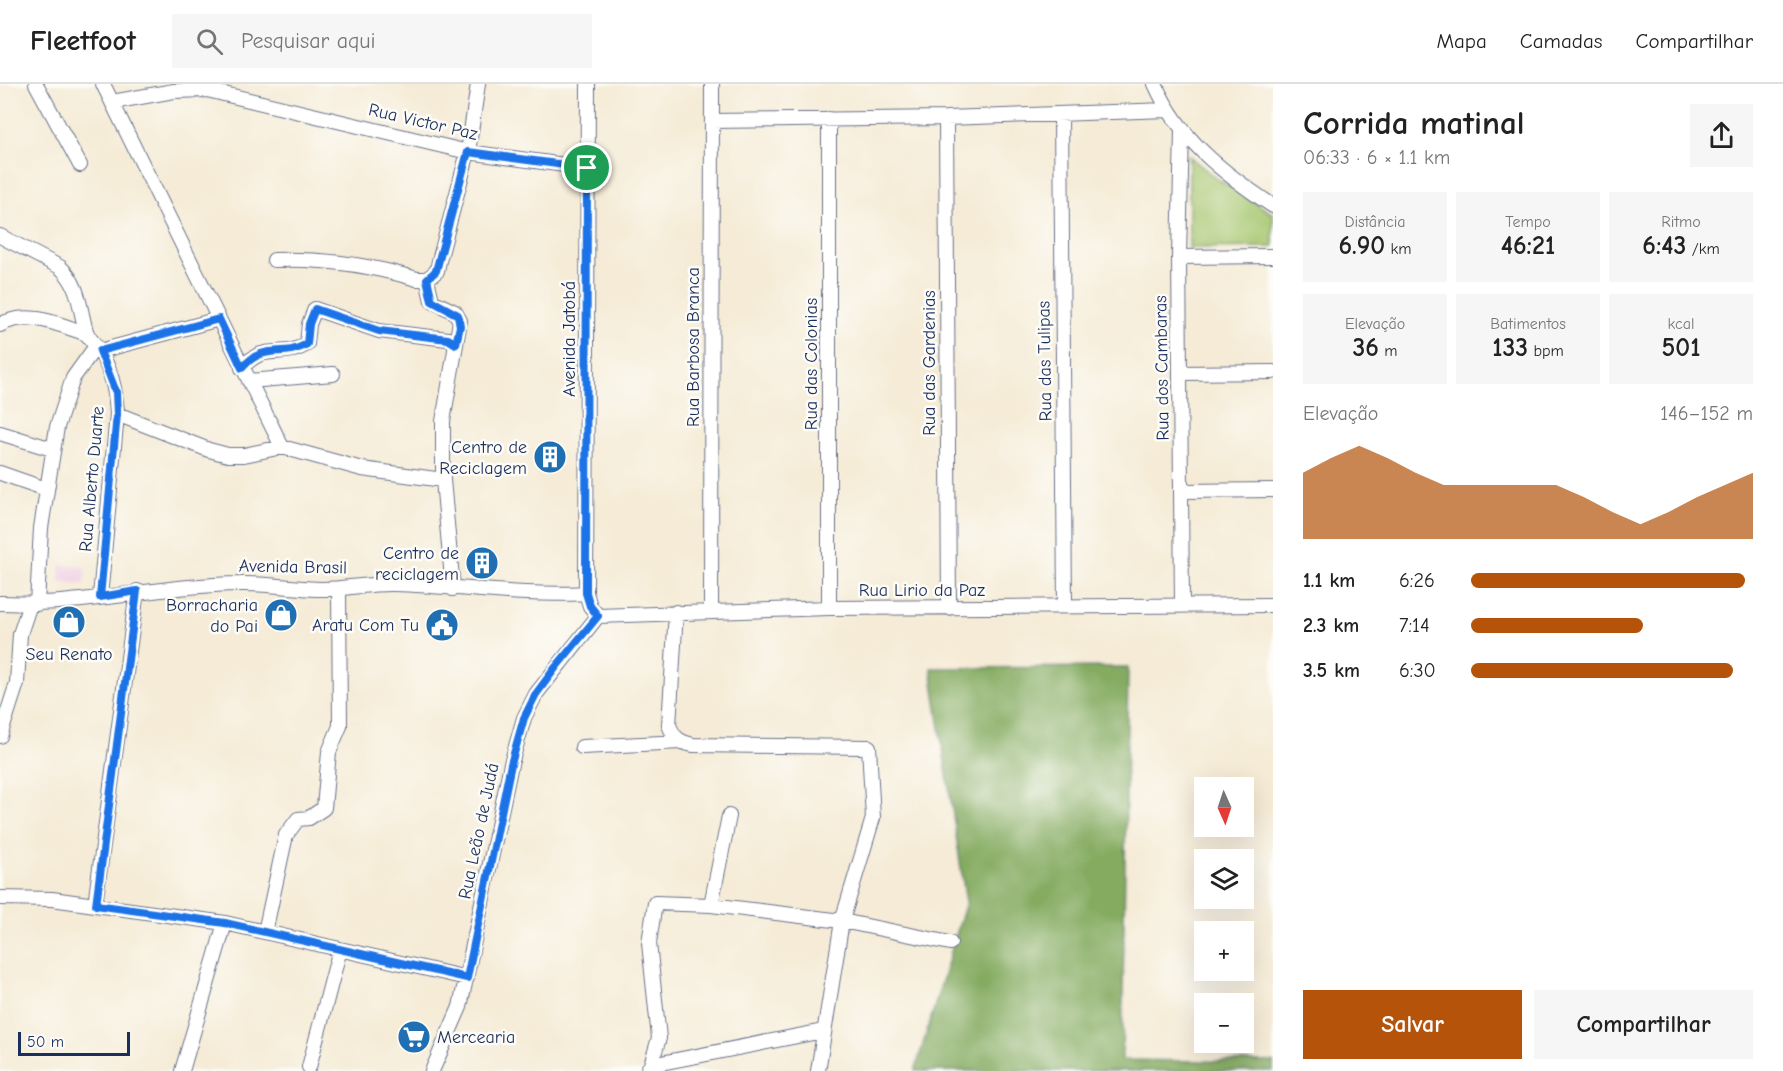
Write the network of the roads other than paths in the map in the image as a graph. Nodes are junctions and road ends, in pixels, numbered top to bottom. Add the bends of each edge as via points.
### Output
1 (36, 84) edge
2 (103, 84) edge
3 (478, 84) edge
4 (588, 84) edge
5 (712, 84) edge
6 (1155, 84) edge
7 (112, 102) junction
8 (1167, 110) junction
9 (1060, 115) junction
10 (946, 118) junction
11 (829, 119) junction
12 (712, 121) junction
13 (1182, 130) junction
14 (468, 152) junction
15 (80, 165) dead end
16 (587, 168) junction
17 (1273, 206) edge
18 (0, 236) edge
19 (1273, 256) edge
20 (1179, 257) junction
21 (274, 260) dead end
22 (427, 279) junction
23 (219, 319) junction
24 (0, 325) edge
25 (87, 334) junction
26 (456, 344) junction
27 (98, 349) junction
28 (242, 368) junction
29 (1273, 372) edge
30 (1180, 373) junction
31 (333, 374) dead end
32 (249, 381) junction
33 (117, 414) junction
34 (0, 433) edge
35 (282, 447) junction
36 (52, 449) junction
37 (0, 473) edge
38 (443, 480) junction
39 (46, 489) junction
40 (1273, 490) edge
41 (1182, 491) junction
42 (339, 589) junction
43 (453, 590) junction
44 (137, 591) junction
45 (586, 593) junction
46 (100, 597) junction
47 (0, 603) edge
48 (34, 604) junction
49 (1273, 605) edge
50 (1065, 606) junction
51 (1182, 606) junction
52 (830, 608) junction
53 (949, 608) junction
54 (711, 610) junction
55 (676, 612) junction
56 (598, 616) junction
57 (0, 736) edge
58 (681, 742) junction
59 (582, 747) dead end
60 (729, 816) dead end
61 (0, 898) edge
62 (96, 905) junction
63 (711, 905) junction
64 (842, 921) junction
65 (225, 923) junction
66 (265, 932) junction
67 (950, 943) dead end
68 (340, 949) junction
69 (467, 978) junction
70 (823, 1031) junction
71 (309, 1067) dead end
72 (649, 1068) edge
73 (182, 1071) edge
74 (432, 1071) edge
75 (818, 1071) edge

1 - 15 street
2 - 7 street
3 - 14 street
4 - 16 street, Avenida Jatobá
5 - 12 street, Rua Barbosa Branca
6 - 8 street
7 - 14 street, Rua Victor Paz via 174,91 207,90
7 - 23 street
8 - 9 street
8 - 13 street
9 - 10 street
9 - 50 street, Rua das Tulipas
10 - 11 street
10 - 53 street, Rua das Gardenias
11 - 12 street
11 - 52 street, Rua das Colonias
12 - 54 street, Rua Barbosa Branca
13 - 17 street via 1229,177
13 - 20 street, Rua dos Cambaras
14 - 16 street, Rua Victor Paz
14 - 22 street via 436,271
16 - 45 street, Avenida Jatobá
18 - 25 street, Rua Alberto Duarte via 68,274 79,296
19 - 20 street
20 - 30 street, Rua dos Cambaras
21 - 22 street via 343,262
22 - 26 street via 432,301 458,315
23 - 27 street
23 - 28 street
24 - 25 street via 22,318 37,319
25 - 27 street, Rua Alberto Duarte
26 - 28 street via 448,339 379,331 315,309 307,344 297,350 252,356
26 - 38 street via 443,421
27 - 33 street, Rua Alberto Duarte via 116,392
27 - 36 street via 73,378 64,397
28 - 32 street
29 - 30 street
30 - 41 street, Rua dos Cambaras
31 - 32 street
32 - 35 street
33 - 35 street via 228,455
33 - 46 street, Rua Alberto Duarte
34 - 36 street
35 - 38 street via 362,469
36 - 39 street
37 - 39 street
38 - 43 street
39 - 48 street
40 - 41 street
41 - 51 street, Rua dos Cambaras
42 - 43 street, Avenida Brasil via 394,584
42 - 44 street, Avenida Brasil via 244,584
42 - 66 street via 340,726 329,752 324,808 309,818 298,819 286,835
43 - 45 street, Avenida Brasil via 528,595
44 - 46 street, Avenida Brasil
44 - 62 street
45 - 56 street
46 - 48 street, Avenida Brasil
47 - 48 street, Avenida Brasil
48 - 57 street via 20,634 17,683
49 - 51 street, Rua Lirio da Paz
50 - 51 street, Rua Lirio da Paz
50 - 53 street, Rua Lirio da Paz
52 - 53 street, Rua Lirio da Paz
52 - 54 street, Rua Lirio da Paz
54 - 55 street, Rua Lirio da Paz
55 - 56 street, Rua Lirio da Paz
55 - 58 street via 669,725
56 - 69 street, Rua Leão de Judá via 543,685 524,718
58 - 59 street
58 - 64 street via 869,747 873,818
60 - 63 street
61 - 62 street
62 - 65 street
63 - 64 street
63 - 72 street via 661,902 655,903 652,910 648,943 659,1038
64 - 67 street
64 - 70 street
65 - 66 street
65 - 73 street
66 - 68 street
68 - 69 street
68 - 71 street
69 - 74 street, Rua Leão de Judá via 450,1034
70 - 72 street
70 - 75 street

